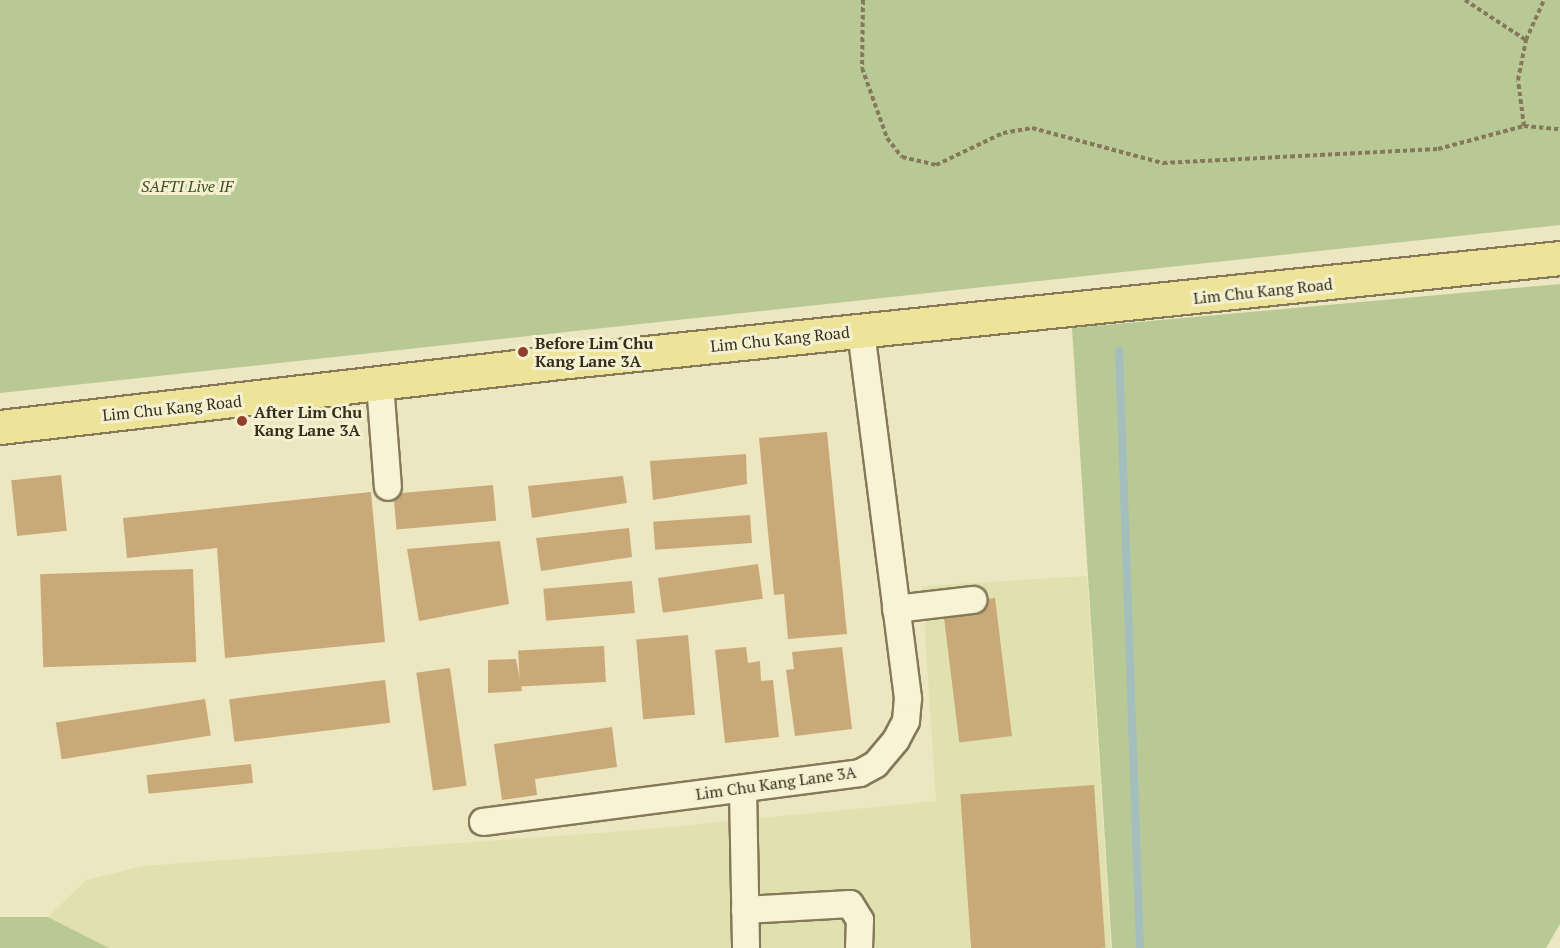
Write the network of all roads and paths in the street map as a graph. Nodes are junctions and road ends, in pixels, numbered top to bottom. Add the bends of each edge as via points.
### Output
1 (863, 0) edge
2 (1465, 0) edge
3 (1544, 0) edge
4 (1526, 40) junction
5 (1524, 126) junction
6 (1560, 129) edge
7 (1560, 258) edge
8 (861, 331) junction
9 (380, 384) junction
10 (0, 427) edge
11 (388, 487) dead end
12 (973, 600) dead end
13 (896, 609) junction
14 (743, 789) junction
15 (483, 822) dead end
16 (745, 910) junction
17 (746, 948) edge
18 (859, 948) edge

1 - 5 path via 862,68 887,138 902,157 936,165 1003,133 1032,129 1162,163 1438,149
2 - 4 path
3 - 4 path
4 - 5 path via 1518,80
5 - 6 path
7 - 8 main road, Lim Chu Kang Road
8 - 9 main road, Lim Chu Kang Road
8 - 13 lane, Lim Chu Kang Lane 3A
9 - 10 main road, Lim Chu Kang Road
9 - 11 lane
12 - 13 lane
13 - 14 lane, Lim Chu Kang Lane 3A via 908,710 906,721 883,756 860,773
14 - 15 lane, Lim Chu Kang Lane 3A
14 - 16 lane
16 - 17 lane
16 - 18 lane via 850,904 860,920

